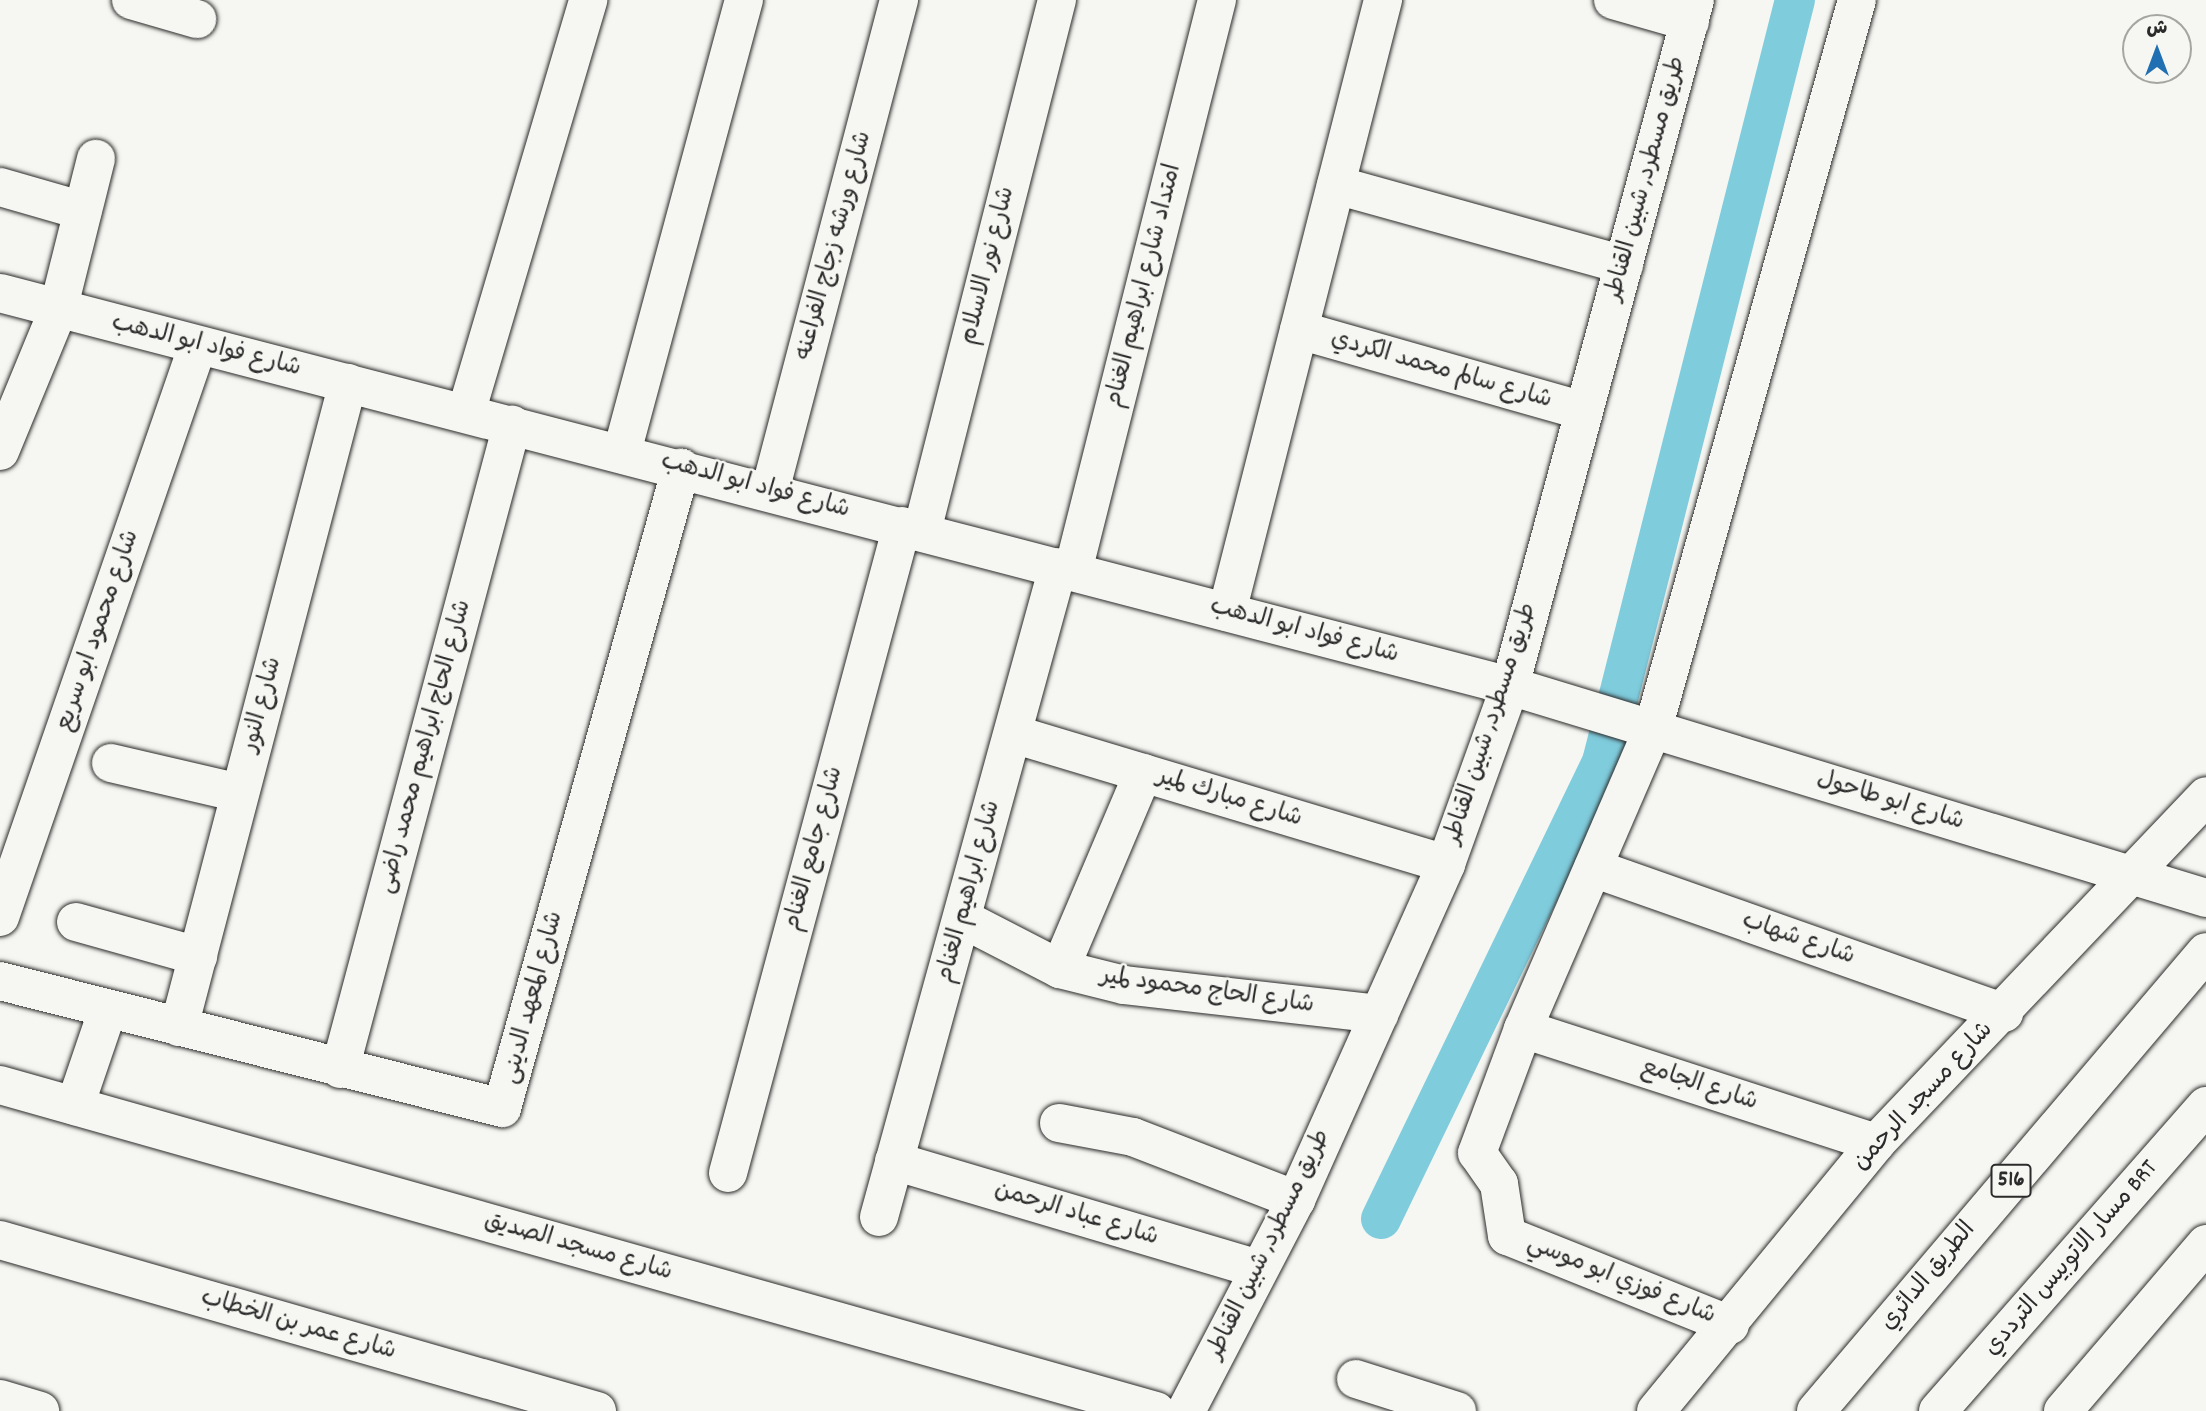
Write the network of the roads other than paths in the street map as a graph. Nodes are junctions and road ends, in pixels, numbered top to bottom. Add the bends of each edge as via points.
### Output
1 (131, 0) edge
2 (588, 0) edge
3 (744, 0) edge
4 (899, 0) edge
5 (1057, 0) edge
6 (1217, 0) edge
7 (1383, 0) edge
8 (1613, 0) edge
9 (1857, 0) edge
10 (1693, 11) edge
11 (197, 19) dead end
12 (96, 159) dead end
13 (1336, 185) junction
14 (0, 187) edge
15 (83, 211) junction
16 (1624, 265) junction
17 (0, 293) edge
18 (58, 310) junction
19 (1299, 330) junction
20 (198, 345) junction
21 (348, 383) junction
22 (1584, 411) junction
23 (466, 413) junction
24 (512, 425) junction
25 (0, 451) edge
26 (622, 452) junction
27 (681, 468) junction
28 (770, 491) junction
29 (912, 529) junction
30 (1065, 569) junction
31 (1227, 612) junction
32 (1510, 686) junction
33 (1653, 729) junction
34 (1013, 734) junction
35 (111, 763) dead end
36 (1143, 773) junction
37 (240, 793) junction
38 (2206, 796) edge
39 (1446, 864) junction
40 (1592, 868) junction
41 (2128, 875) junction
42 (2206, 898) edge
43 (0, 917) edge
44 (963, 919) junction
45 (76, 922) dead end
46 (2206, 952) edge
47 (198, 956) junction
48 (1060, 969) junction
49 (0, 981) edge
50 (108, 1009) junction
51 (2004, 1013) junction
52 (1379, 1014) junction
53 (179, 1027) junction
54 (1523, 1029) junction
55 (340, 1069) junction
56 (0, 1085) edge
57 (75, 1106) junction
58 (2206, 1106) edge
59 (1059, 1123) dead end
60 (1876, 1143) junction
61 (894, 1161) junction
62 (728, 1173) dead end
63 (1296, 1200) junction
64 (879, 1217) dead end
65 (0, 1240) edge
66 (2206, 1244) edge
67 (1258, 1269) junction
68 (1730, 1325) junction
69 (1356, 1379) dead end
70 (0, 1399) edge
71 (40, 1411) edge
72 (597, 1411) edge
73 (1156, 1411) edge
74 (1186, 1411) edge
75 (1457, 1411) edge
76 (1656, 1411) edge
77 (1816, 1411) edge
78 (1938, 1411) edge
79 (2063, 1411) edge

1 - 11 main road
2 - 23 main road
3 - 26 main road
4 - 28 main road, شارع ورشه زجاج الفراعنه
5 - 29 main road, شارع نور الاسلام
6 - 30 main road, امتداد شارع ابراهيم الغنام
7 - 13 main road
8 - 10 main road
9 - 33 main road
10 - 16 main road, طريق مسطرد, شبين القناطر
12 - 15 main road
13 - 16 main road
13 - 19 main road
14 - 15 main road
15 - 18 main road
16 - 22 main road, طريق مسطرد, شبين القناطر
17 - 18 main road, شارع فواد ابو الدهب
18 - 20 main road, شارع فواد ابو الدهب
18 - 25 main road
19 - 22 main road, شارع سالم محمد الكردي
19 - 31 main road
20 - 21 main road, شارع فواد ابو الدهب
20 - 43 main road, شارع محمود ابو سريع
21 - 23 main road, شارع فواد ابو الدهب
21 - 37 main road, شارع النور
22 - 32 main road, طريق مسطرد, شبين القناطر
23 - 24 main road, شارع فواد ابو الدهب
24 - 26 main road, شارع فواد ابو الدهب
24 - 55 main road, شارع الحاج ابراهيم محمد راضى
26 - 27 main road, شارع فواد ابو الدهب
27 - 28 main road, شارع فواد ابو الدهب
27 - 55 main road, شارع المعهد الدينى via 502,1108
28 - 29 main road, شارع فواد ابو الدهب
29 - 30 main road, شارع فواد ابو الدهب
29 - 62 main road, شارع جامع الغنام
30 - 31 main road, شارع فواد ابو الدهب
30 - 34 main road, شارع ابراهيم الغنام
31 - 32 main road, شارع فواد ابو الدهب
32 - 33 main road, شارع فواد ابو الدهب
32 - 39 main road, طريق مسطرد, شبين القناطر
33 - 40 main road
33 - 41 main road, شارع ابو طاحول
34 - 36 main road, شارع مبارك لمير
34 - 44 main road, شارع ابراهيم الغنام
35 - 37 main road
36 - 39 main road, شارع مبارك لمير
36 - 48 main road
37 - 47 main road, شارع النور
38 - 41 main road, شارع مسجد الرحمن via 2167,842
39 - 52 main road, طريق مسطرد, شبين القناطر
40 - 51 main road, شارع شهاب
40 - 54 main road
41 - 42 main road, شارع ابو طاحول
41 - 51 main road, شارع مسجد الرحمن
44 - 48 main road, شارع الحاج محمود لمير
44 - 61 main road, شارع ابراهيم الغنام
45 - 47 main road
46 - 77 main road, الطريق الدائري / 516
47 - 53 main road, شارع النور
48 - 52 main road, شارع الحاج محمود لمير via 1124,985
49 - 50 main road, شارع المعهد الدينى
50 - 53 main road, شارع المعهد الدينى
50 - 57 main road
51 - 60 main road, شارع مسجد الرحمن
52 - 63 main road, طريق مسطرد, شبين القناطر
53 - 55 main road, شارع المعهد الدينى
54 - 60 main road, شارع الجامع
54 - 68 main road, شارع فوزي ابو موسي via 1477,1153 1499,1184 1507,1236
56 - 57 main road, شارع مسجد الصديق
57 - 73 main road, شارع مسجد الصديق
58 - 78 main road, مسار الاتوبيس الترددي BRT
59 - 63 main road via 1133,1137
60 - 68 main road, شارع مسجد الرحمن
61 - 64 main road, شارع ابراهيم الغنام
61 - 67 main road, شارع عباد الرحمن
63 - 67 main road, طريق مسطرد, شبين القناطر
65 - 72 main road, شارع عمر بن الخطاب
66 - 79 main road
67 - 74 main road, طريق مسطرد, شبين القناطر
68 - 76 main road, شارع مسجد الرحمن
69 - 75 main road
70 - 71 main road

